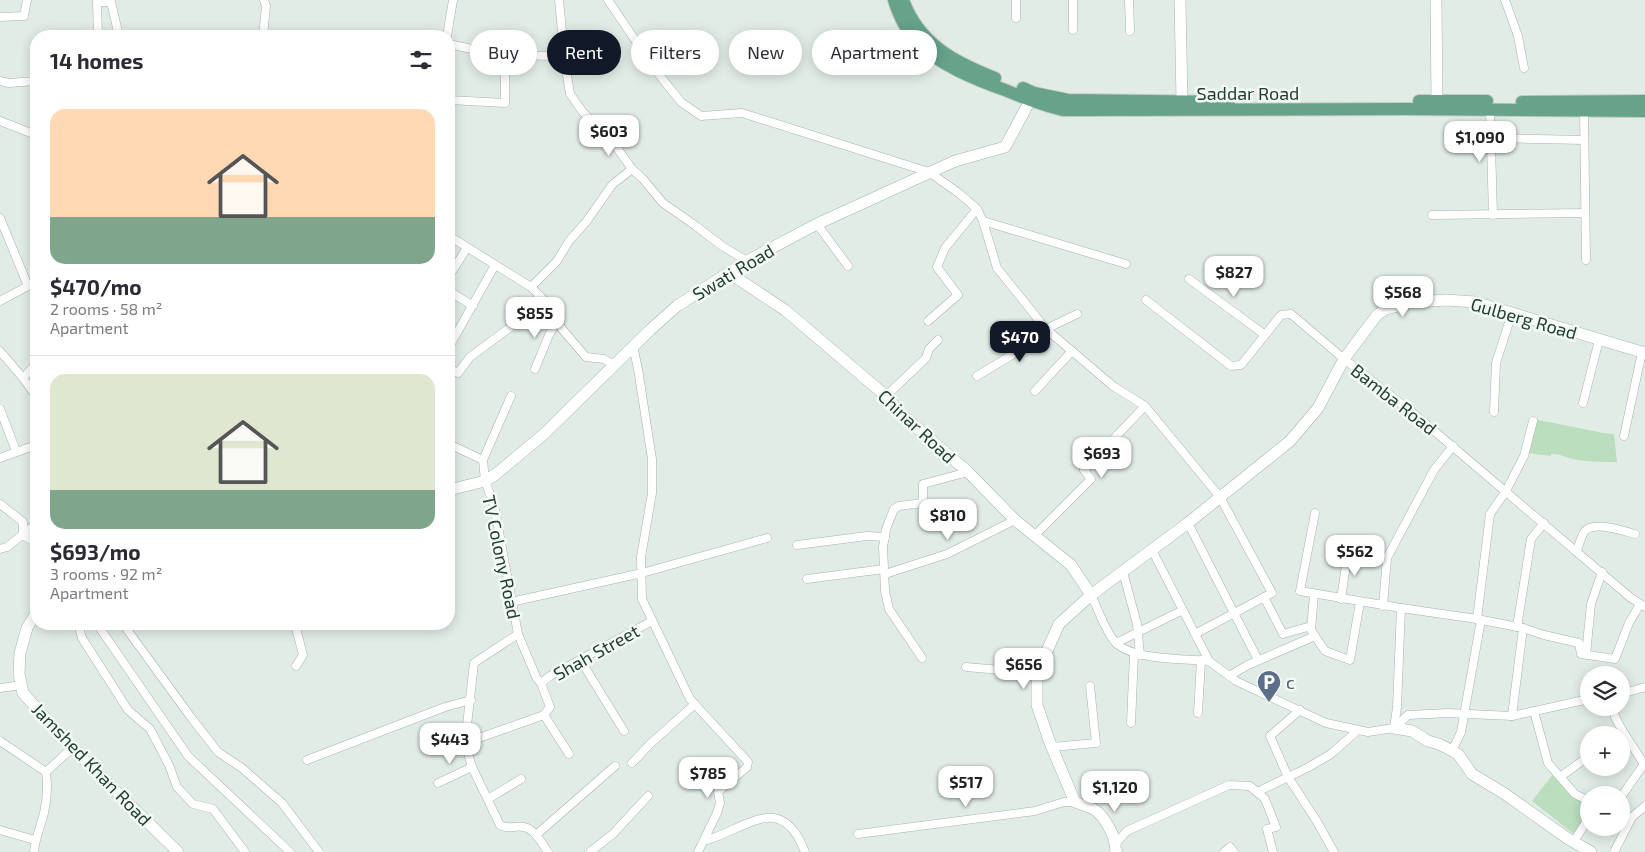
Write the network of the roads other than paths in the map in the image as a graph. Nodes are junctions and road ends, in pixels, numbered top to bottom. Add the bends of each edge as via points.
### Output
1 (27, 0) edge
2 (264, 0) edge
3 (453, 0) edge
4 (559, 0) edge
5 (608, 0) edge
6 (894, 0) edge
7 (903, 0) edge
8 (1016, 0) edge
9 (1073, 0) edge
10 (1129, 0) edge
11 (1180, 0) edge
12 (1436, 0) edge
13 (1505, 0) edge
14 (0, 18) edge
15 (1016, 18) dead end
16 (98, 30) edge
17 (117, 30) edge
18 (264, 30) edge
19 (448, 30) edge
20 (562, 30) edge
21 (1073, 30) dead end
22 (1130, 31) dead end
23 (455, 45) edge
24 (470, 49) edge
25 (1524, 68) dead end
26 (505, 75) edge
27 (567, 75) edge
28 (0, 81) edge
29 (30, 81) edge
30 (1033, 96) junction
31 (455, 100) edge
32 (1645, 101) edge
33 (1437, 105) junction
34 (1182, 106) junction
35 (1584, 106) junction
36 (1490, 110) junction
37 (1645, 111) edge
38 (0, 121) edge
39 (30, 133) edge
40 (1490, 138) junction
41 (1584, 140) junction
42 (632, 169) junction
43 (929, 172) junction
44 (977, 209) junction
45 (1585, 213) junction
46 (1493, 215) junction
47 (1432, 216) dead end
48 (0, 218) edge
49 (983, 221) junction
50 (817, 224) junction
51 (455, 240) edge
52 (467, 248) junction
53 (1586, 260) dead end
54 (746, 261) junction
55 (1126, 264) dead end
56 (496, 265) junction
57 (848, 266) dead end
58 (455, 267) edge
59 (728, 273) junction
60 (1189, 279) dead end
61 (531, 287) junction
62 (455, 295) edge
63 (540, 296) junction
64 (1, 297) edge
65 (1146, 300) dead end
66 (473, 306) junction
67 (1512, 313) junction
68 (1077, 314) dead end
69 (557, 321) junction
70 (928, 321) dead end
71 (1046, 329) junction
72 (1265, 335) junction
73 (455, 337) edge
74 (938, 340) dead end
75 (1598, 340) junction
76 (633, 346) junction
77 (0, 351) edge
78 (1072, 351) junction
79 (1643, 353) edge
80 (1344, 359) junction
81 (614, 365) junction
82 (535, 369) dead end
83 (30, 371) edge
84 (455, 371) edge
85 (977, 376) dead end
86 (24, 378) junction
87 (30, 387) edge
88 (1035, 391) dead end
89 (511, 396) dead end
90 (886, 396) junction
91 (1584, 403) dead end
92 (1145, 406) junction
93 (0, 410) edge
94 (1494, 412) dead end
95 (1533, 421) dead end
96 (1624, 436) dead end
97 (1453, 446) junction
98 (30, 447) edge
99 (455, 447) edge
100 (16, 451) junction
101 (0, 458) edge
102 (483, 460) junction
103 (968, 472) junction
104 (485, 481) junction
105 (455, 488) edge
106 (1506, 491) junction
107 (1220, 497) junction
108 (0, 504) edge
109 (1315, 513) dead end
110 (1015, 520) junction
111 (1188, 523) junction
112 (1544, 523) junction
113 (30, 529) edge
114 (23, 534) junction
115 (1635, 534) dead end
116 (1035, 535) junction
117 (885, 537) junction
118 (767, 538) dead end
119 (30, 539) edge
120 (797, 545) dead end
121 (0, 549) edge
122 (1152, 550) junction
123 (1577, 551) junction
124 (1348, 552) dead end
125 (642, 572) junction
126 (885, 572) junction
127 (1123, 572) junction
128 (1602, 572) junction
129 (808, 579) dead end
130 (1314, 594) junction
131 (1091, 595) junction
132 (1264, 598) junction
133 (1341, 599) junction
134 (511, 602) junction
135 (1360, 602) junction
136 (1643, 605) edge
137 (1383, 606) junction
138 (1402, 608) junction
139 (1183, 610) junction
140 (1234, 614) junction
141 (1479, 619) junction
142 (652, 621) junction
143 (30, 622) edge
144 (1311, 626) junction
145 (1520, 627) junction
146 (80, 630) edge
147 (101, 630) edge
148 (127, 630) edge
149 (297, 630) edge
150 (518, 634) junction
151 (1138, 634) junction
152 (1195, 634) junction
153 (1315, 636) junction
154 (1116, 643) junction
155 (1586, 654) junction
156 (1137, 655) junction
157 (922, 658) dead end
158 (1258, 660) junction
159 (581, 661) junction
160 (1205, 661) junction
161 (296, 666) dead end
162 (966, 667) dead end
163 (1037, 673) junction
164 (1229, 676) junction
165 (542, 683) junction
166 (22, 685) junction
167 (1090, 686) dead end
168 (0, 688) edge
169 (1645, 688) edge
170 (1630, 692) edge
171 (471, 700) junction
172 (1580, 701) edge
173 (695, 704) junction
174 (1300, 710) junction
175 (1534, 712) junction
176 (1198, 713) dead end
177 (1464, 714) junction
178 (544, 715) junction
179 (1512, 716) junction
180 (1131, 723) dead end
181 (1394, 728) junction
182 (1358, 730) junction
183 (624, 731) dead end
184 (0, 741) edge
185 (465, 743) junction
186 (1052, 747) junction
187 (1630, 747) edge
188 (72, 748) junction
189 (1452, 750) junction
190 (569, 754) dead end
191 (307, 760) dead end
192 (632, 763) dead end
193 (1580, 763) edge
194 (615, 766) dead end
195 (472, 767) junction
196 (46, 772) junction
197 (1288, 777) junction
198 (1560, 778) junction
199 (521, 779) dead end
200 (438, 783) dead end
201 (1629, 786) edge
202 (1257, 792) junction
203 (648, 796) dead end
204 (1580, 796) edge
205 (488, 799) junction
206 (1076, 802) junction
207 (1645, 806) edge
208 (0, 830) edge
209 (1580, 832) edge
210 (858, 834) dead end
211 (536, 835) junction
212 (35, 840) junction
213 (704, 841) junction
214 (1574, 841) junction
215 (1115, 849) edge
216 (34, 852) edge
217 (178, 852) edge
218 (245, 852) edge
219 (290, 852) edge
220 (319, 852) edge
221 (548, 852) edge
222 (590, 852) edge
223 (698, 852) edge
224 (804, 852) edge
225 (1224, 852) edge
226 (1234, 852) edge
227 (1273, 852) edge
228 (1334, 852) edge
229 (1591, 852) edge
230 (1614, 852) edge

1 - 14 street via 24,16
2 - 18 street
3 - 19 street
4 - 20 street
5 - 43 street via 656,71 681,102 701,116 742,113
6 - 30 main road via 904,26 927,51 964,75
7 - 30 main road via 908,14 933,46
8 - 15 street
9 - 21 street
10 - 22 street
11 - 34 street
12 - 33 street
13 - 25 street via 1518,36
16 - 17 street via 97,2 110,2
23 - 24 street
26 - 31 street via 505,103
27 - 42 street via 570,94
28 - 29 street
30 - 34 main road, Saddar Road
30 - 43 street, Swati Road via 1005,147
32 - 35 main road, Saddar Road
33 - 34 main road, Saddar Road
33 - 35 main road, Saddar Road
33 - 36 main road, Saddar Road
35 - 36 main road, Saddar Road
35 - 37 main road, Saddar Road
35 - 41 street
36 - 40 street
38 - 39 street
40 - 41 street
40 - 46 street
41 - 45 street
42 - 54 street via 663,203
42 - 61 street via 612,185 557,261
43 - 44 street
43 - 50 street, Swati Road
44 - 49 street
44 - 70 street via 945,248 937,267 958,295
45 - 46 street
45 - 53 street
46 - 47 street
48 - 64 street via 28,286
49 - 55 street
49 - 71 street via 997,268
50 - 54 street, Swati Road
50 - 57 street
51 - 52 street
52 - 56 street
52 - 58 street
54 - 59 street, Swati Road
56 - 61 street
56 - 66 street
59 - 76 street, Swati Road via 677,306
59 - 90 street, Chinar Road via 785,310
60 - 72 street
61 - 63 street
62 - 66 street
63 - 69 street via 548,303
63 - 84 street via 512,326 470,357 458,373
65 - 72 street, Bamba Road via 1231,366 1241,365
66 - 73 street
67 - 75 street, Gulberg Road
67 - 80 street, Gulberg Road via 1475,302 1446,300 1396,306 1377,315
67 - 94 street via 1496,363
68 - 71 street
69 - 81 street via 586,357 604,359
69 - 82 street
71 - 78 street
71 - 85 street via 1025,347
72 - 80 street, Bamba Road via 1281,315 1291,314
74 - 90 street via 926,358
75 - 79 street, Gulberg Road
75 - 91 street
76 - 81 street, Swati Road
76 - 125 street via 652,459 652,493
77 - 86 street
78 - 88 street
78 - 92 street via 1113,386
79 - 96 street
80 - 97 street, Bamba Road
80 - 107 street, Gulberg Road via 1318,408 1290,441
81 - 104 street, Swati Road via 544,434
83 - 86 street
86 - 87 street
89 - 102 street
90 - 103 street, Chinar Road via 921,433
92 - 107 street
92 - 116 street via 1084,470 1091,479
93 - 100 street
95 - 106 street via 1524,456
97 - 106 street, Bamba Road
97 - 137 street via 1434,470 1387,558
98 - 100 street
99 - 102 street
100 - 101 street
102 - 104 street, TV Colony Road
103 - 110 street, Chinar Road
103 - 117 street via 924,484 923,503 894,509
104 - 105 street, Swati Road
104 - 134 street, TV Colony Road via 494,505
106 - 112 street, Bamba Road
106 - 141 street via 1490,514
107 - 111 street, Gulberg Road
107 - 132 street via 1272,593
108 - 114 street via 23,522
109 - 130 street via 1300,591
110 - 116 street, Chinar Road
110 - 126 street via 947,554
111 - 122 street, Gulberg Road
111 - 140 street
112 - 123 street, Bamba Road
112 - 145 street via 1531,538
113 - 114 street
114 - 119 street
114 - 121 street
115 - 123 street via 1598,525 1587,529
116 - 131 street, Chinar Road via 1071,565
117 - 120 street via 867,536
117 - 126 street
118 - 125 street
122 - 127 street, Gulberg Road
122 - 139 street
123 - 128 street, Bamba Road
124 - 133 street
125 - 134 street
125 - 142 street via 642,599
126 - 129 street
126 - 157 street via 889,609
127 - 131 street, Gulberg Road
127 - 151 street
128 - 136 street, Bamba Road
128 - 155 street via 1591,604
130 - 133 street
130 - 144 street
131 - 154 street
131 - 163 street, Gulberg Road via 1059,624
132 - 140 street
132 - 144 street via 1282,634
133 - 135 street
134 - 150 street, TV Colony Road
135 - 137 street
135 - 153 street via 1350,660 1325,652
136 - 155 street via 1629,623 1615,659
137 - 138 street
138 - 141 street
138 - 181 street
139 - 151 street
139 - 152 street
140 - 152 street
140 - 158 street
141 - 145 street
141 - 177 street
142 - 159 street, Shah Street
142 - 173 street
143 - 166 street, Jamshed Khan Road via 20,653
144 - 153 street
145 - 155 street via 1579,643 1581,654
145 - 179 street
146 - 218 street via 128,710 150,729 177,787 193,804 213,809
147 - 219 street via 188,756
148 - 220 street via 218,752 282,803
149 - 161 street via 303,654
150 - 165 street, TV Colony Road via 537,679
150 - 171 street via 474,663
151 - 154 street
151 - 156 street
152 - 160 street
153 - 158 street
154 - 156 street
156 - 160 street
156 - 180 street
158 - 164 street
159 - 165 street, Shah Street
159 - 183 street
160 - 164 street
160 - 176 street
162 - 163 street
163 - 186 street via 1037,705
164 - 174 street
165 - 178 street, TV Colony Road via 550,707
166 - 168 street
166 - 188 street, Jamshed Khan Road via 23,693
167 - 186 street via 1096,743
169 - 170 street
171 - 185 street
171 - 191 street
172 - 175 street
173 - 192 street
173 - 213 street via 748,762 718,792 720,803
174 - 182 street via 1326,723
174 - 197 street via 1270,736
175 - 179 street
175 - 198 street via 1548,764
177 - 179 street
177 - 181 street via 1408,715
177 - 189 street via 1461,732
178 - 185 street
178 - 190 street
181 - 182 street via 1368,732
181 - 189 street via 1412,732
182 - 197 street via 1331,754
184 - 196 street
185 - 195 street
186 - 206 street
187 - 201 street via 1644,764
188 - 196 street
188 - 217 street, Jamshed Khan Road
189 - 214 street via 1472,774
193 - 198 street
194 - 211 street
195 - 200 street
195 - 205 street
196 - 212 street via 48,784 44,812
197 - 202 street
197 - 228 street
198 - 204 street
199 - 205 street
202 - 215 street via 1250,786 1229,785 1127,831
202 - 227 street via 1265,799 1276,827 1267,829
203 - 222 street via 613,834
205 - 211 street via 500,825 505,828 525,826
206 - 210 street via 1064,802 1035,811
206 - 215 street via 1096,810 1110,828
207 - 230 street via 1632,817
208 - 212 street
209 - 214 street
211 - 221 street
212 - 216 street
213 - 223 street
213 - 224 street via 749,822 765,817 776,818 788,824
214 - 229 street
225 - 226 street via 1230,847

